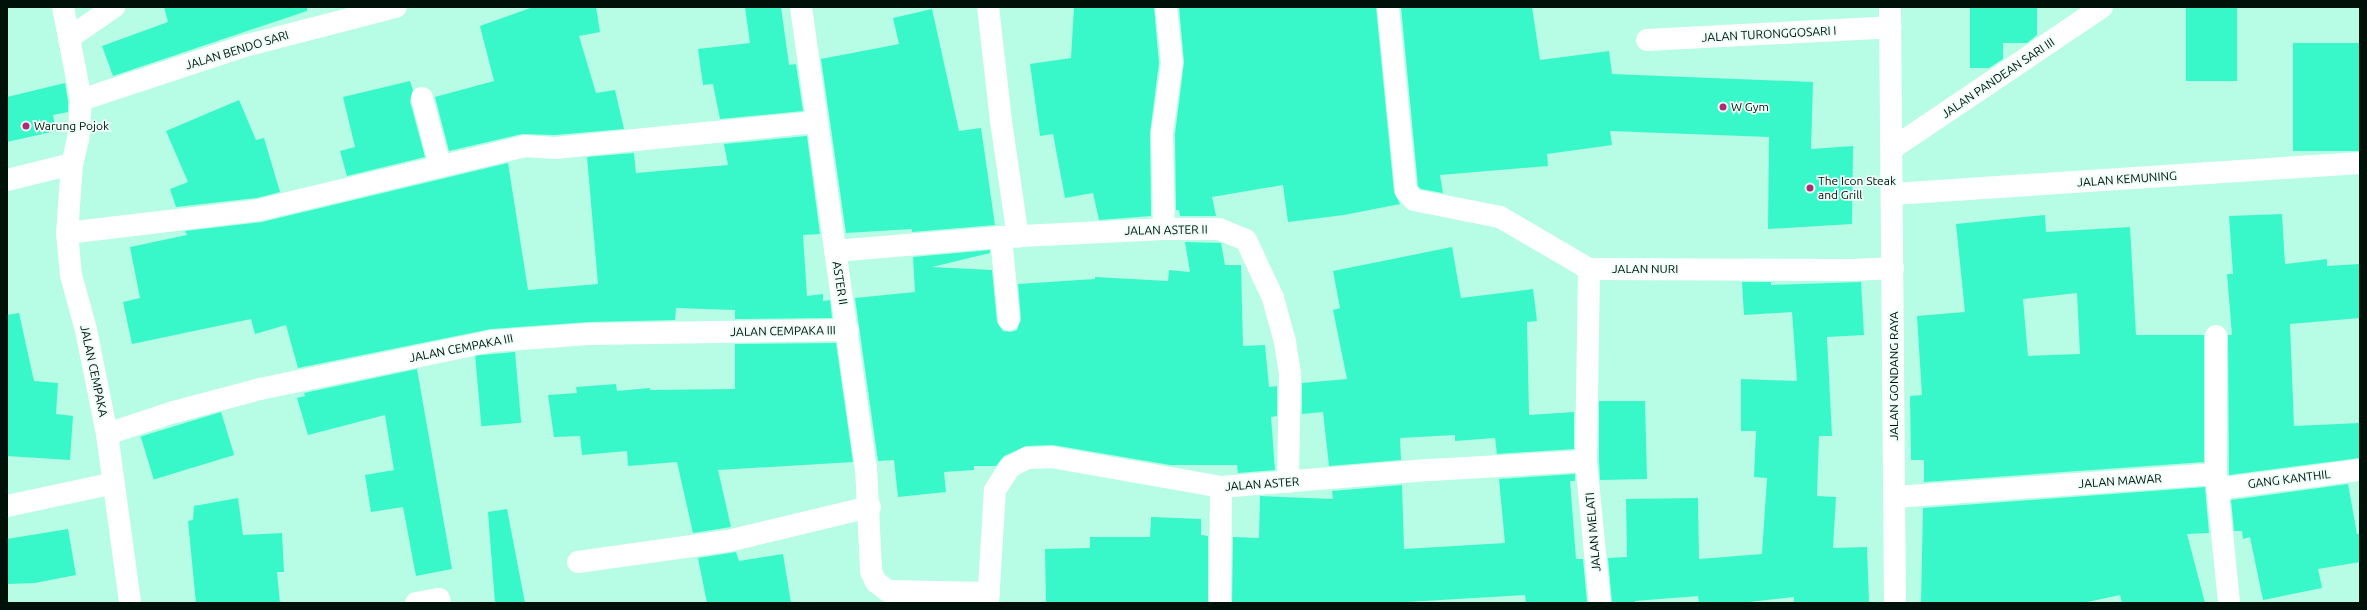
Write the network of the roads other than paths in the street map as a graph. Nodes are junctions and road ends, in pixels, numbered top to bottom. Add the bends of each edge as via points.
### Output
1 (63, 7) edge
2 (114, 7) edge
3 (396, 7) edge
4 (801, 7) edge
5 (988, 7) edge
6 (1166, 7) edge
7 (1388, 7) edge
8 (2102, 7) edge
9 (1890, 17) edge
10 (69, 38) junction
11 (1647, 40) dead end
12 (422, 98) dead end
13 (81, 100) junction
14 (817, 122) junction
15 (1893, 148) junction
16 (2360, 163) edge
17 (72, 164) junction
18 (440, 166) junction
19 (7, 180) edge
20 (1893, 194) junction
21 (1164, 229) junction
22 (67, 233) junction
23 (1009, 237) junction
24 (835, 251) junction
25 (1893, 268) junction
26 (1589, 269) junction
27 (1009, 320) dead end
28 (848, 330) junction
29 (2216, 336) dead end
30 (107, 434) junction
31 (1586, 461) junction
32 (2360, 470) edge
33 (114, 482) junction
34 (1288, 482) junction
35 (2217, 482) junction
36 (1221, 487) junction
37 (1895, 497) junction
38 (7, 506) edge
39 (870, 507) junction
40 (578, 562) dead end
41 (989, 598) edge
42 (130, 603) edge
43 (416, 603) edge
44 (440, 603) edge
45 (1220, 603) edge
46 (1600, 603) edge
47 (1895, 603) edge
48 (2229, 603) edge

1 - 10 street, JALAN CEMPAKA
2 - 10 street
3 - 13 street, JALAN BENDO SARI via 241,47
4 - 14 street, ASTER II
5 - 23 street via 1001,121
6 - 21 street via 1172,63 1162,133
7 - 26 street via 1406,191 1414,200 1500,217
8 - 15 street, JALAN PANDEAN SARI III
9 - 11 street, JALAN TURONGGOSARI I
9 - 15 street, JALAN GONDANG RAYA
10 - 13 street, JALAN CEMPAKA
12 - 18 street
13 - 17 street, JALAN CEMPAKA via 78,139
14 - 18 street via 555,148 525,146
14 - 24 street, ASTER II
15 - 20 street, JALAN GONDANG RAYA
16 - 20 street, JALAN KEMUNING
17 - 19 street
17 - 22 street, JALAN CEMPAKA
18 - 22 street via 259,210
20 - 25 street, JALAN GONDANG RAYA
21 - 23 street, JALAN ASTER II
21 - 34 street, JALAN ASTER II via 1219,229 1246,240 1273,298 1285,342 1290,374
22 - 30 street, JALAN CEMPAKA via 71,275 86,330
23 - 24 street, JALAN ASTER II
23 - 27 street
24 - 28 street, ASTER II
25 - 26 street, JALAN NURI
25 - 37 street, JALAN GONDANG RAYA
26 - 31 street
28 - 30 street, JALAN CEMPAKA III via 589,334 492,340 260,389 174,412
28 - 39 street, ASTER II
29 - 35 street
30 - 33 street, JALAN CEMPAKA
31 - 34 street, JALAN ASTER
31 - 46 street, JALAN MELATI
32 - 35 street, GANG KANTHIL
33 - 38 street
33 - 42 street, JALAN CEMPAKA
34 - 36 street, JALAN ASTER
35 - 37 street, JALAN MAWAR
35 - 48 street
36 - 41 street, JALAN ASTER via 1051,457 1035,457 1018,462 1004,473 995,490
36 - 45 street
37 - 47 street, JALAN GONDANG RAYA
39 - 40 street via 728,541
39 - 41 street, ASTER II via 871,571 876,582 888,591
43 - 44 street via 439,599

